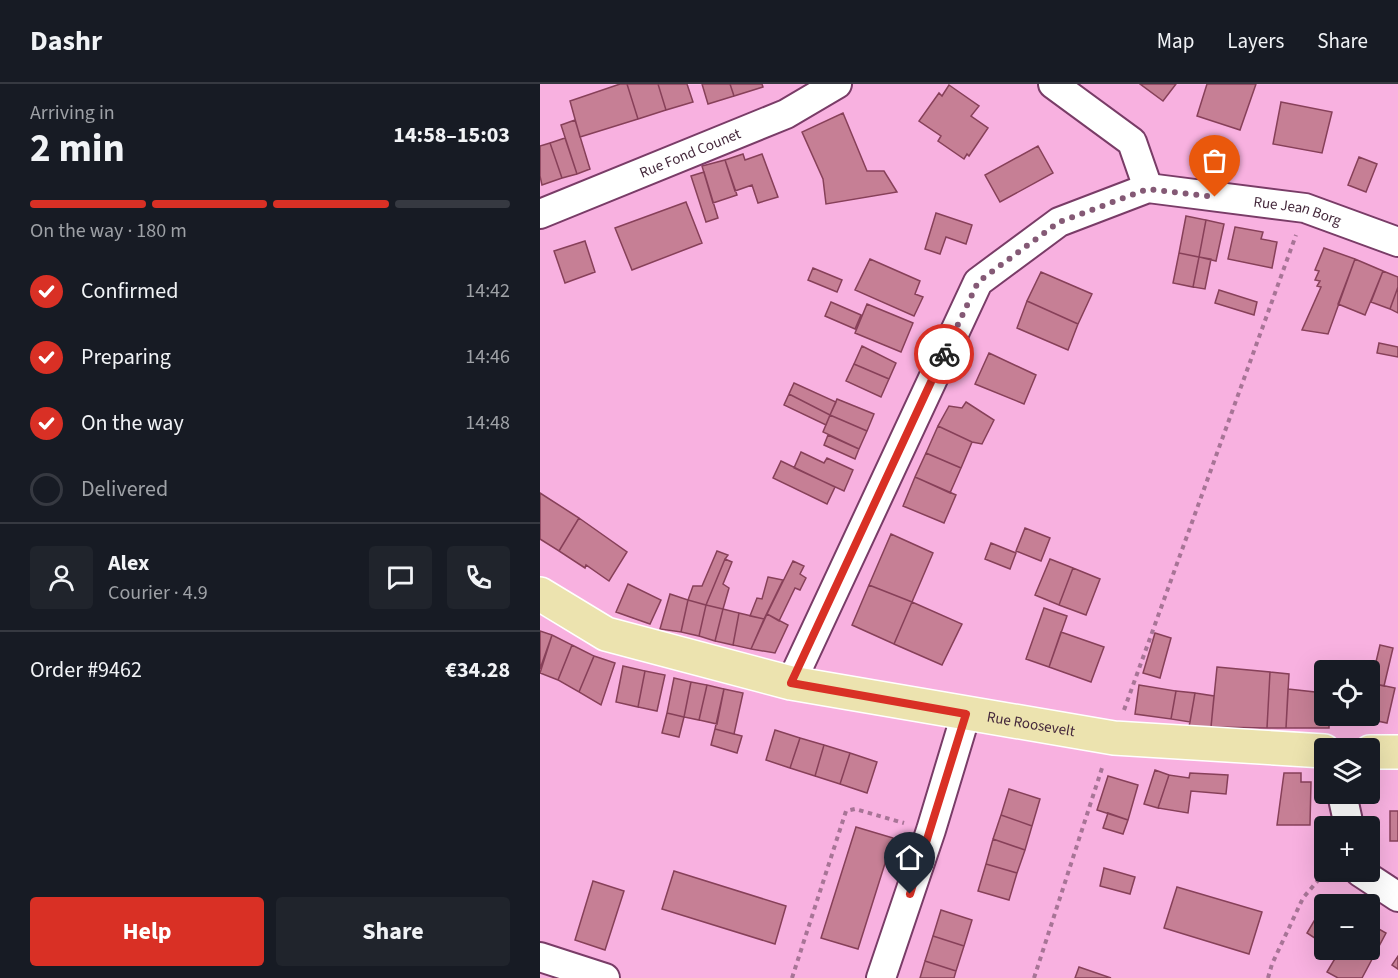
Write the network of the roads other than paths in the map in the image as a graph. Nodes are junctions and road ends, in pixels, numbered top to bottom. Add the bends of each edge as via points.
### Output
1 (837, 84) edge
2 (1053, 84) edge
3 (1148, 189) junction
4 (540, 214) edge
5 (1398, 242) edge
6 (540, 594) edge
7 (791, 683) junction
8 (966, 714) junction
9 (1314, 750) edge
10 (1380, 752) edge
11 (1398, 752) edge
12 (1375, 882) edge
13 (1398, 897) edge
14 (540, 957) edge
15 (605, 978) edge
16 (882, 978) edge

1 - 4 street, Rue Fond Counet via 786,114
2 - 3 street via 1132,142
3 - 5 street, Rue Jean Borg via 1305,208
3 - 7 street, Rue Jean Borg via 1059,222 978,282
6 - 7 main road, Rue Roosevelt via 606,634
7 - 8 main road, Rue Roosevelt
8 - 9 main road, Rue Roosevelt via 1114,738
8 - 16 street
10 - 11 main road
12 - 13 street
14 - 15 street

